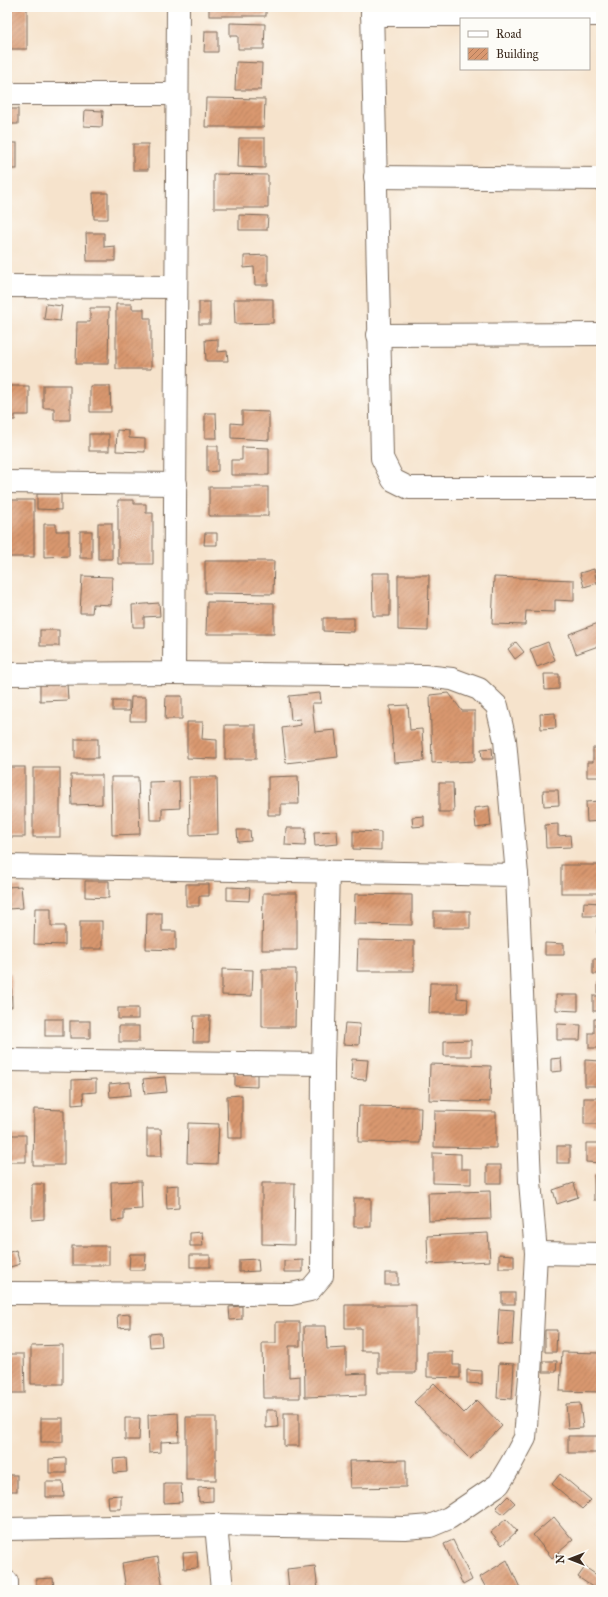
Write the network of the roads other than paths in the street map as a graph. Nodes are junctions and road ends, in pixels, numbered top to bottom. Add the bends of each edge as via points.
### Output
1 (178, 7) edge
2 (372, 11) edge
3 (601, 15) edge
4 (7, 94) edge
5 (177, 94) junction
6 (375, 177) junction
7 (601, 179) edge
8 (7, 286) edge
9 (176, 287) junction
10 (601, 334) edge
11 (378, 335) junction
12 (7, 482) edge
13 (176, 484) junction
14 (601, 488) edge
15 (174, 673) junction
16 (7, 674) edge
17 (7, 866) edge
18 (328, 871) junction
19 (517, 875) junction
20 (7, 1060) edge
21 (323, 1064) junction
22 (536, 1253) junction
23 (601, 1254) edge
24 (7, 1293) edge
25 (216, 1525) junction
26 (7, 1529) edge
27 (7, 1582) edge
28 (8, 1590) edge
29 (222, 1590) edge

1 - 5 street
2 - 3 street
2 - 6 street
4 - 5 street
5 - 9 street
6 - 7 street
6 - 11 street
8 - 9 street
9 - 13 street
10 - 11 street
11 - 14 street via 382,458 393,480 409,488
12 - 13 street
13 - 15 street
15 - 16 street
15 - 19 street via 425,676 452,678 479,689 497,706 505,740
17 - 18 street
18 - 19 street
18 - 21 street
19 - 22 street via 530,1181
20 - 21 street
21 - 24 street via 322,1276 310,1290 291,1294
22 - 23 street
22 - 25 street via 525,1438 499,1484 449,1518 430,1526 405,1528
25 - 26 street
25 - 29 street
27 - 28 street

